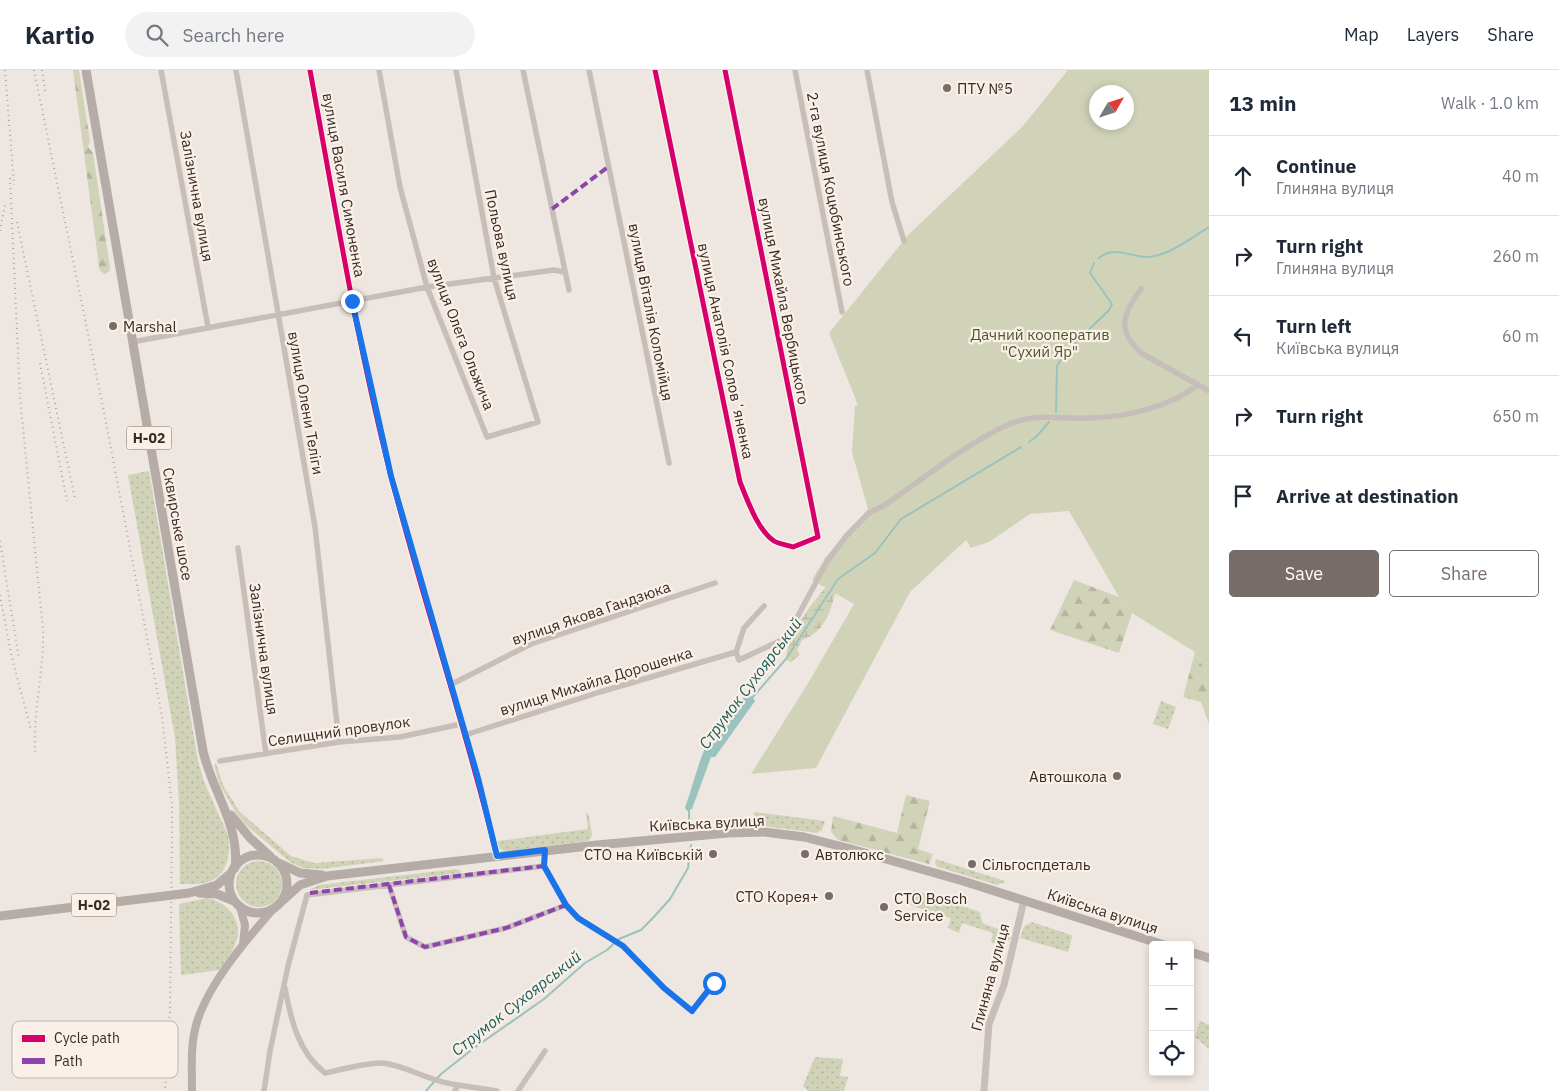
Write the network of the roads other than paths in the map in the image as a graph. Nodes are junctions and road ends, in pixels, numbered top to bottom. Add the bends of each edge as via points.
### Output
1 (86, 70) edge
2 (161, 70) edge
3 (236, 70) edge
4 (310, 70) edge
5 (379, 70) edge
6 (456, 70) edge
7 (523, 70) edge
8 (589, 70) edge
9 (655, 70) edge
10 (725, 70) edge
11 (795, 70) edge
12 (867, 70) edge
13 (904, 241) dead end
14 (564, 272) junction
15 (494, 278) junction
16 (427, 287) junction
17 (1141, 289) dead end
18 (569, 290) dead end
19 (352, 301) junction
20 (842, 312) dead end
21 (279, 315) junction
22 (208, 327) junction
23 (132, 342) junction
24 (1198, 385) junction
25 (1209, 391) edge
26 (538, 422) joint
27 (668, 463) dead end
28 (818, 537) joint
29 (238, 548) dead end
30 (715, 584) dead end
31 (764, 606) dead end
32 (736, 652) junction
33 (450, 685) junction
34 (461, 724) junction
35 (465, 735) junction
36 (339, 742) junction
37 (266, 754) junction
38 (220, 761) dead end
39 (222, 803) junction
40 (545, 850) junction
41 (497, 856) junction
42 (275, 860) junction
43 (544, 866) junction
44 (233, 871) junction
45 (327, 876) junction
46 (389, 885) junction
47 (189, 893) junction
48 (1024, 900) junction
49 (237, 904) junction
50 (566, 905) junction
51 (277, 906) junction
52 (0, 916) edge
53 (1152, 941) edge
54 (241, 950) junction
55 (1194, 953) edge
56 (1209, 958) edge
57 (714, 983) dead end
58 (285, 984) junction
59 (545, 1051) dead end
60 (456, 1088) edge
61 (192, 1091) edge
62 (264, 1091) edge
63 (497, 1091) edge
64 (518, 1091) edge
65 (984, 1091) edge

1 - 23 main road, Сквирське шосе / Н-02
2 - 22 street, Залізнична вулиця
3 - 21 street, вулиця Олени Теліги
4 - 19 street, вулиця Василя Симоненка
5 - 16 street, вулиця Олега Ольжича via 400,187
6 - 15 street, Польова вулиця
7 - 14 street
8 - 27 street, вулиця Віталія Коломійця
9 - 28 street, вулиця Анатолія Соловʼяненка via 740,482 750,509 773,540 793,547
10 - 28 street, вулиця Михайла Вербицького
11 - 20 street, 2-га вулиця Коцюбинського
12 - 13 street via 892,202
14 - 15 street via 554,270
14 - 18 street
15 - 16 street
15 - 26 street, Польова вулиця
16 - 19 street
16 - 26 street, вулиця Олега Ольжича via 487,437
17 - 24 street via 1124,319 1127,337 1140,353
19 - 21 street
19 - 33 street, вулиця Василя Симоненка via 391,476
21 - 22 street
21 - 36 street, вулиця Олени Теліги via 314,527
22 - 23 street
23 - 39 main road, Сквирське шосе / Н-02 via 203,751
24 - 25 street
24 - 32 street, вулиця Михайла Дорошенка via 1152,408 1091,418 1044,416 1015,422 975,443 869,513 852,530 828,560 786,638 739,660
29 - 37 street, Залізнична вулиця
30 - 33 street, вулиця Якова Гандзюка via 531,644
31 - 32 street via 744,628
32 - 35 street, вулиця Михайла Дорошенка
33 - 34 street, вулиця Василя Симоненка
34 - 35 street, вулиця Василя Симоненка
34 - 36 street, Селищний провулок via 400,737
35 - 41 street, вулиця Василя Симоненка
36 - 37 street, Селищний провулок
37 - 38 street, Селищний провулок
39 - 42 main road, Сквирське шосе / Н-02 via 240,828
39 - 44 main road, Сквирське шосе / Н-02 via 235,842
40 - 41 main road, Київська вулиця
40 - 43 street
40 - 48 main road, Київська вулиця via 728,832 784,834 852,849
41 - 45 main road, Київська вулиця
42 - 44 main road via 256,855 248,857
42 - 45 main road, Київська вулиця via 300,873
42 - 51 main road, Н-02 via 287,883 287,890
43 - 46 street
43 - 50 street
44 - 47 main road, Н-02 via 217,885
44 - 49 main road via 230,887
45 - 51 main road, Київська вулиця via 300,885
46 - 50 street via 406,937 425,947 506,928
46 - 58 street via 310,893 305,899
47 - 49 main road, Н-02 via 217,894
47 - 52 main road, Н-02
48 - 53 main road, Київська вулиця
48 - 65 street, Глиняна вулиця via 1004,985 990,1024
49 - 51 main road, Н-02 via 257,912
49 - 54 main road via 245,926
50 - 57 street via 578,918 620,944 692,1011
51 - 54 main road
54 - 61 main road via 212,991 197,1022
55 - 56 main road
58 - 60 street via 295,1032 306,1053 325,1073 381,1063
58 - 62 street
59 - 64 street
60 - 63 street

